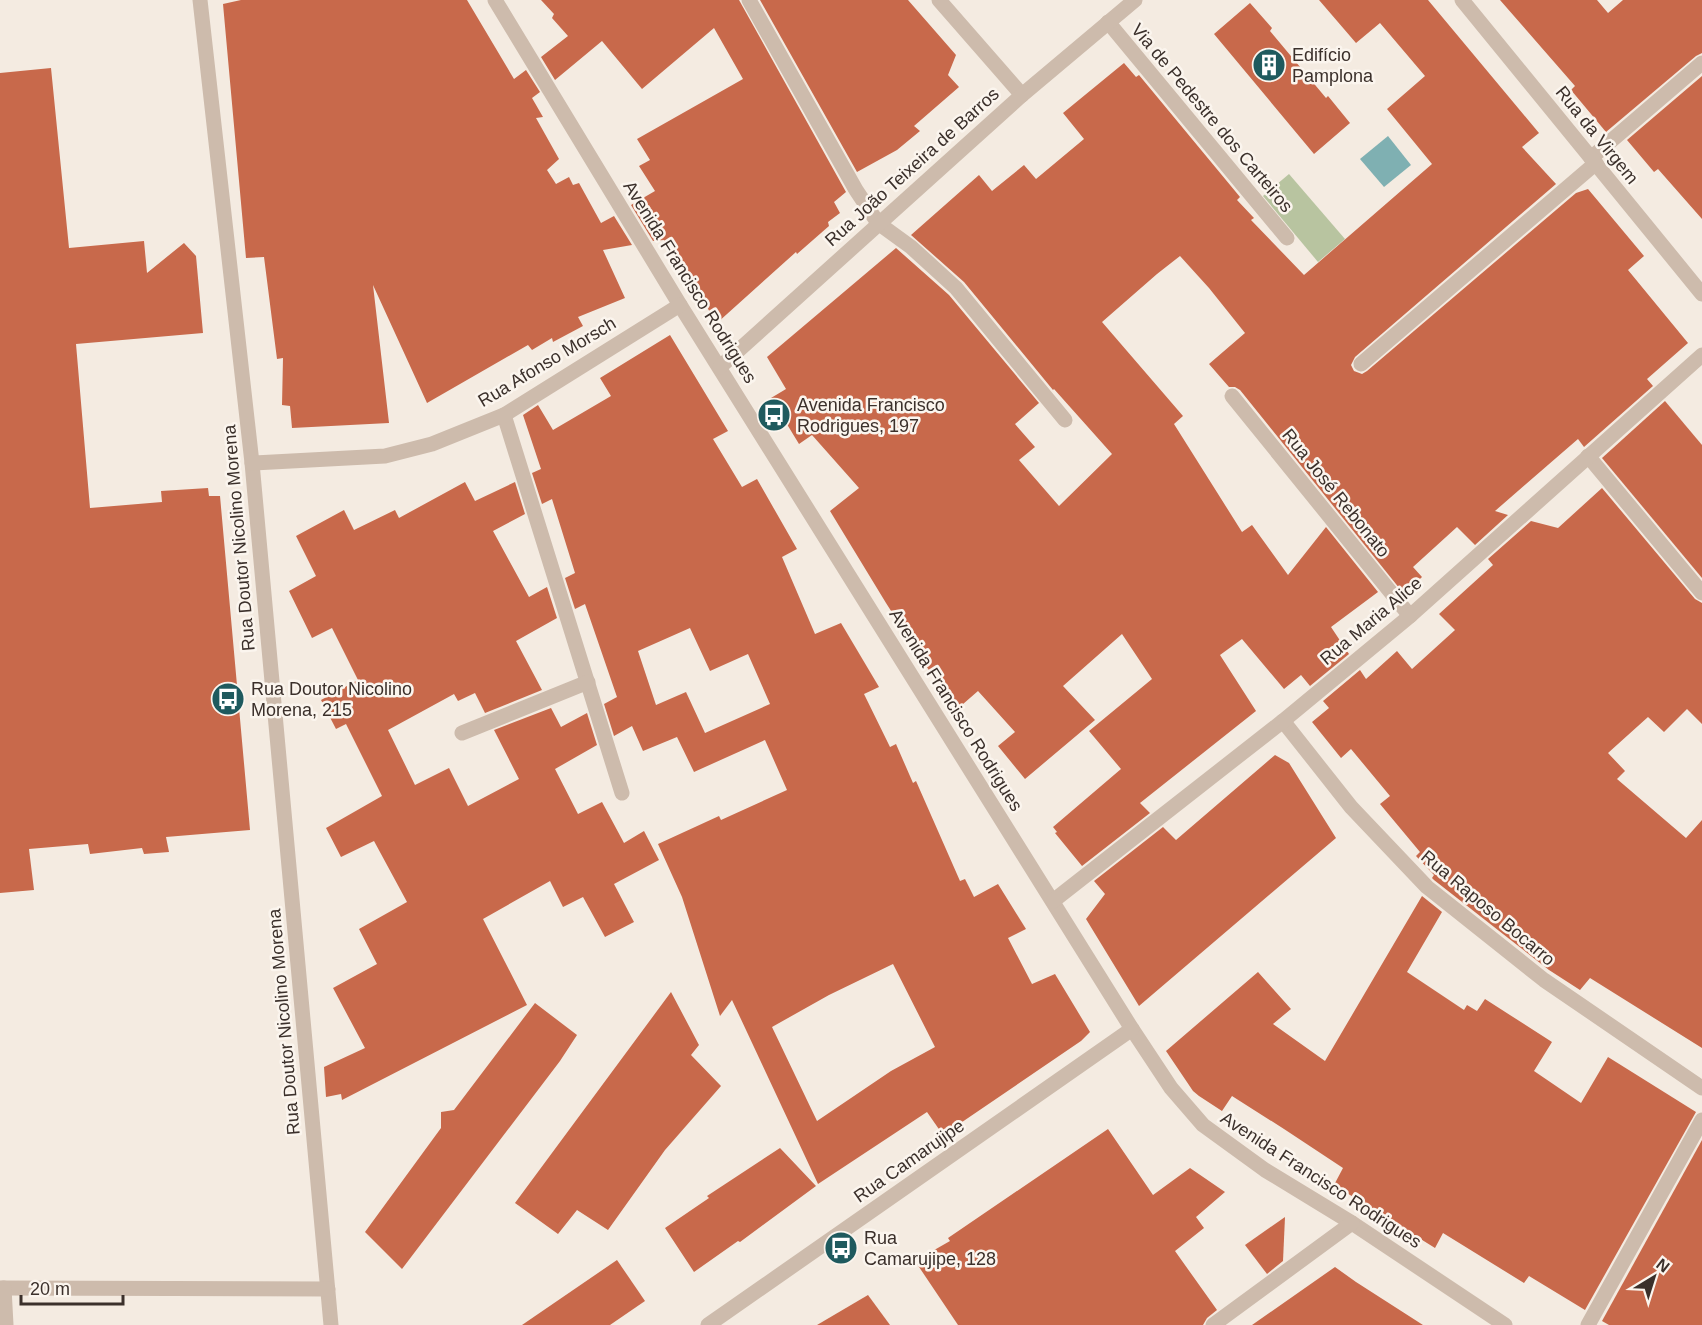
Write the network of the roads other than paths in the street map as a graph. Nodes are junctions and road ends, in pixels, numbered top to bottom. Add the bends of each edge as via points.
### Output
1 (200, 0) edge
2 (495, 0) edge
3 (749, 0) edge
4 (939, 0) edge
5 (1135, 0) edge
6 (1462, 0) edge
7 (1108, 22) junction
8 (1702, 63) edge
9 (1022, 95) junction
10 (1593, 160) junction
11 (878, 223) junction
12 (1287, 238) dead end
13 (1702, 294) edge
14 (680, 305) junction
15 (1702, 356) edge
16 (1361, 364) dead end
17 (720, 367) junction
18 (1232, 396) dead end
19 (504, 415) junction
20 (1065, 420) dead end
21 (1588, 456) junction
22 (252, 463) junction
23 (1702, 593) edge
24 (1410, 616) junction
25 (588, 682) junction
26 (1283, 721) junction
27 (462, 733) dead end
28 (622, 793) dead end
29 (1053, 901) junction
30 (1132, 1029) junction
31 (1702, 1088) edge
32 (1702, 1120) edge
33 (1353, 1223) junction
34 (2, 1288) edge
35 (328, 1289) junction
36 (6, 1325) edge
37 (331, 1325) edge
38 (708, 1325) edge
39 (1213, 1325) edge
40 (1505, 1325) edge
41 (1588, 1325) edge

1 - 22 street, Rua Doutor Nicolino Morena
2 - 14 street, Avenida Francisco Rodrigues
3 - 11 street
4 - 9 street
5 - 7 street, Rua João Teixeira de Barros
6 - 10 street, Rua da Virgem
7 - 9 street, Rua João Teixeira de Barros
7 - 12 street, Via de Pedestre dos Carteiros
8 - 10 street
9 - 11 street, Rua João Teixeira de Barros
10 - 13 street, Rua da Virgem
10 - 16 street
11 - 17 street, Rua João Teixeira de Barros
11 - 20 street via 956,288
14 - 17 street, Avenida Francisco Rodrigues
14 - 19 street, Rua Afonso Morsch
15 - 21 street, Rua Maria Alice
17 - 29 street, Avenida Francisco Rodrigues
18 - 24 street, Rua José Rebonato
19 - 22 street, Rua Afonso Morsch via 432,444 386,456
19 - 25 street
21 - 23 street
21 - 24 street, Rua Maria Alice
22 - 35 street, Rua Doutor Nicolino Morena
24 - 26 street, Rua Maria Alice
25 - 27 street
25 - 28 street
26 - 29 street, Rua Maria Alice
26 - 31 street, Rua Raposo Bocarro via 1350,807 1427,887 1544,980
29 - 30 street, Avenida Francisco Rodrigues
30 - 33 street, Avenida Francisco Rodrigues via 1171,1088 1203,1125 1265,1170
30 - 38 street, Rua Camarujipe
32 - 41 street
33 - 39 street
33 - 40 street, Avenida Francisco Rodrigues
34 - 35 street
34 - 36 street
35 - 37 street, Rua Doutor Nicolino Morena

